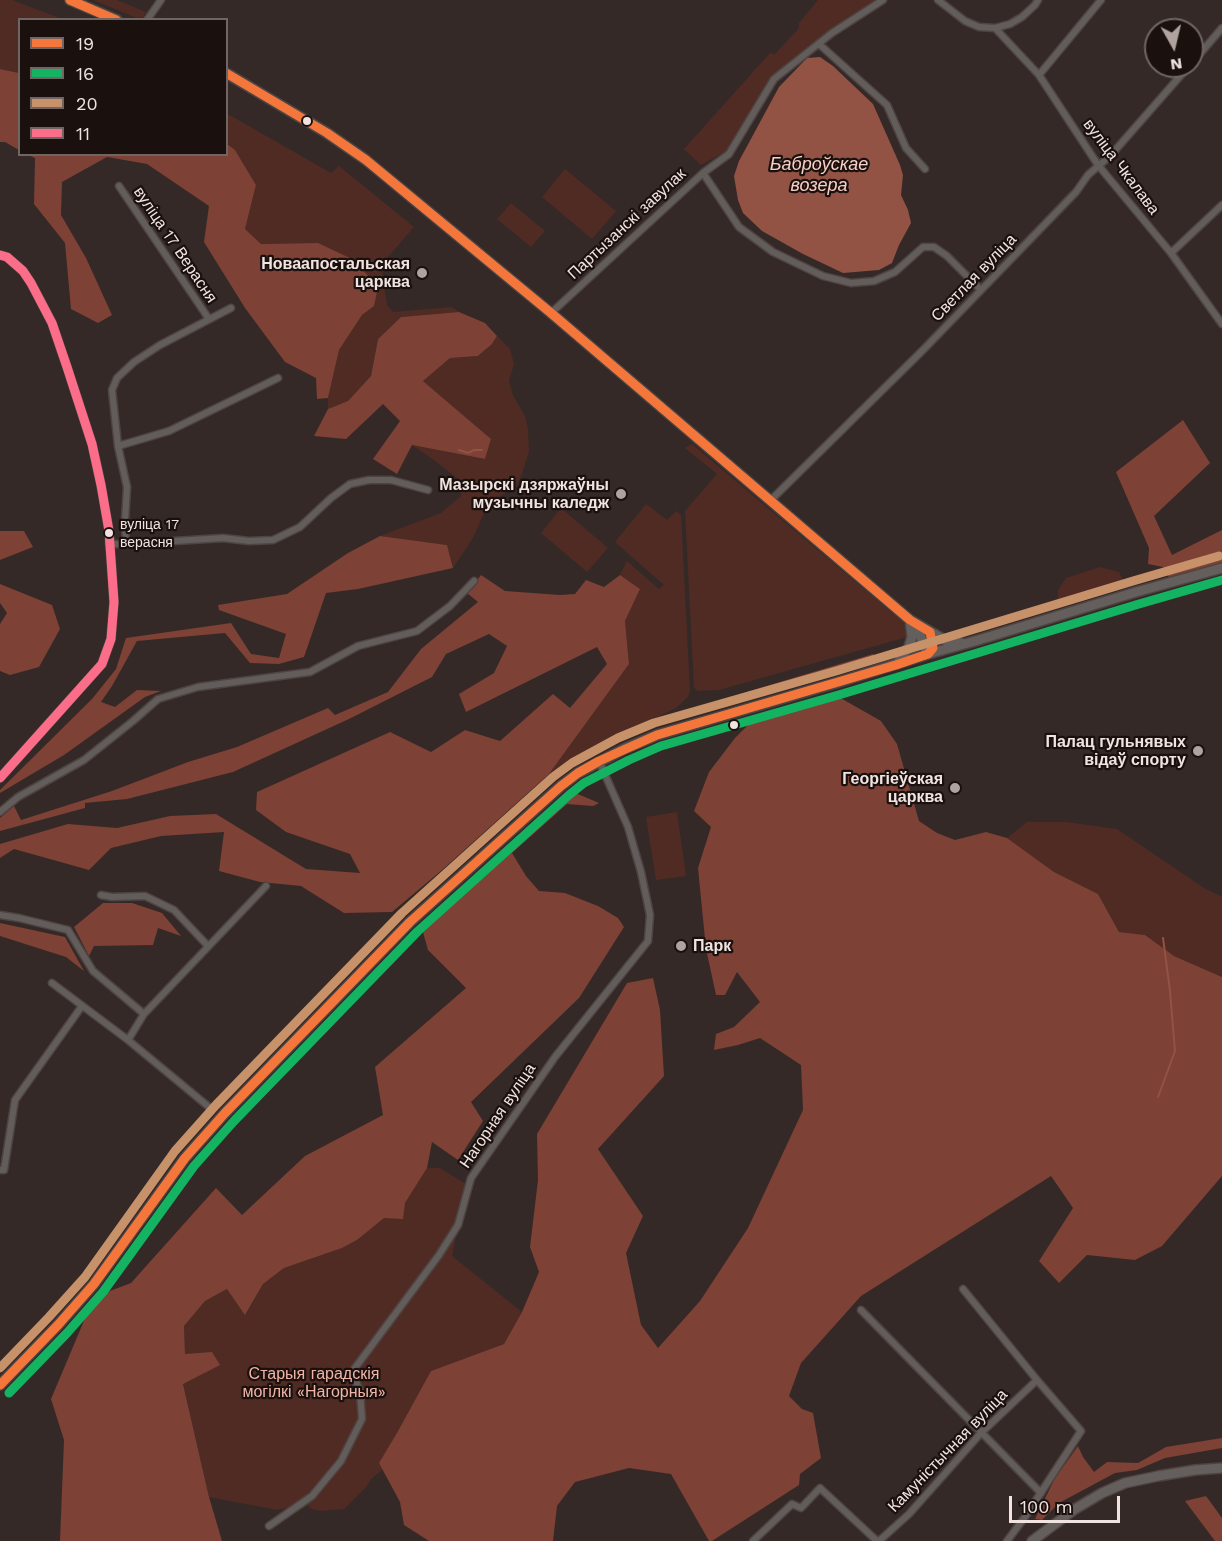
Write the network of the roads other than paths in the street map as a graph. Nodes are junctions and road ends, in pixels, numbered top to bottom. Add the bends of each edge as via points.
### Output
1 (70, 0) edge
2 (161, 0) edge
3 (883, 0) edge
4 (938, 0) edge
5 (1038, 0) edge
6 (1101, 0) edge
7 (112, 18) edge
8 (148, 18) edge
9 (995, 28) junction
10 (1222, 28) edge
11 (819, 44) junction
12 (1204, 49) edge
13 (228, 74) edge
14 (1039, 75) junction
15 (1178, 78) edge
16 (1098, 165) junction
17 (925, 169) dead end
18 (703, 173) junction
19 (119, 186) dead end
20 (1222, 205) edge
21 (1171, 253) junction
22 (0, 255) edge
23 (981, 290) junction
24 (231, 308) dead end
25 (551, 313) junction
26 (209, 319) junction
27 (1222, 324) edge
28 (278, 378) dead end
29 (118, 446) junction
30 (428, 490) dead end
31 (771, 501) junction
32 (126, 543) junction
33 (109, 544) junction
34 (1222, 568) edge
35 (474, 581) dead end
36 (910, 620) junction
37 (930, 632) junction
38 (966, 643) junction
39 (928, 654) junction
40 (896, 664) junction
41 (599, 761) junction
42 (0, 778) edge
43 (0, 813) edge
44 (266, 886) dead end
45 (101, 895) dead end
46 (0, 915) edge
47 (208, 946) junction
48 (52, 983) dead end
49 (82, 1006) junction
50 (144, 1014) junction
51 (128, 1040) junction
52 (209, 1107) dead end
53 (0, 1170) edge
54 (963, 1289) dead end
55 (861, 1310) dead end
56 (1036, 1380) junction
57 (0, 1385) edge
58 (981, 1433) junction
59 (1222, 1468) edge
60 (1041, 1493) junction
61 (269, 1526) dead end
62 (753, 1541) edge
63 (878, 1541) edge
64 (1007, 1541) edge
65 (1032, 1541) edge

1 - 7 main road
2 - 8 street
3 - 11 street
4 - 9 street via 965,21
5 - 9 street via 1022,17
6 - 14 street
9 - 14 street, вуліца Чкалава
10 - 12 street
11 - 17 street via 887,105 906,148
11 - 18 street via 774,79 729,154
13 - 25 main road via 355,151
14 - 16 street, вуліца Чкалава
15 - 16 street, Светлая вуліца
16 - 21 street, вуліца Чкалава
16 - 23 street, Светлая вуліца
18 - 23 street, Партызанскі завулак via 739,227 773,252 823,276 850,283 874,281 896,272 923,247 934,247
18 - 25 street, Партызанскі завулак
19 - 26 street, вуліца 17 Верасня
20 - 21 street
21 - 27 street, вуліца Чкалава
22 - 33 street via 23,271 52,322 92,444
23 - 31 street, Светлая вуліца
24 - 26 street, вуліца 17 Верасня
25 - 31 main road
26 - 29 street, вуліца 17 Верасня via 160,345 117,378 112,390
28 - 29 street via 169,432
29 - 32 street, вуліца 17 Верасня via 127,487
30 - 32 street via 392,480 350,484 300,527 273,540 223,538
31 - 36 main road
32 - 33 street
33 - 42 street via 114,602 111,639 102,664
34 - 38 main road
35 - 43 street via 417,631 358,646 310,672 198,687 158,699 84,760 18,797
36 - 37 main road
36 - 39 main road
36 - 40 main road via 909,647
37 - 38 main road via 947,641
37 - 39 main road via 933,648
38 - 39 main road
39 - 40 main road
40 - 41 main road via 657,735
41 - 57 main road via 561,786 410,922 233,1104 185,1158 94,1284
41 - 61 street, Нагорная вуліца via 628,827 641,872 650,915 648,941 555,1057 477,1169 452,1235 352,1372 360,1391 362,1419 341,1461 312,1496
44 - 47 street
45 - 47 street via 144,896 174,910
46 - 50 street via 68,930 93,971
47 - 50 street
48 - 49 street
49 - 51 street
49 - 53 street via 15,1100 4,1170
50 - 51 street
51 - 52 street
54 - 56 street
55 - 58 street
56 - 58 street, Камуністычная вуліца
56 - 60 street via 1081,1431
58 - 60 street
58 - 63 street, Камуністычная вуліца via 909,1514
59 - 65 main road via 1125,1483 1075,1509
60 - 64 street
62 - 63 street via 792,1504 801,1508 820,1488

